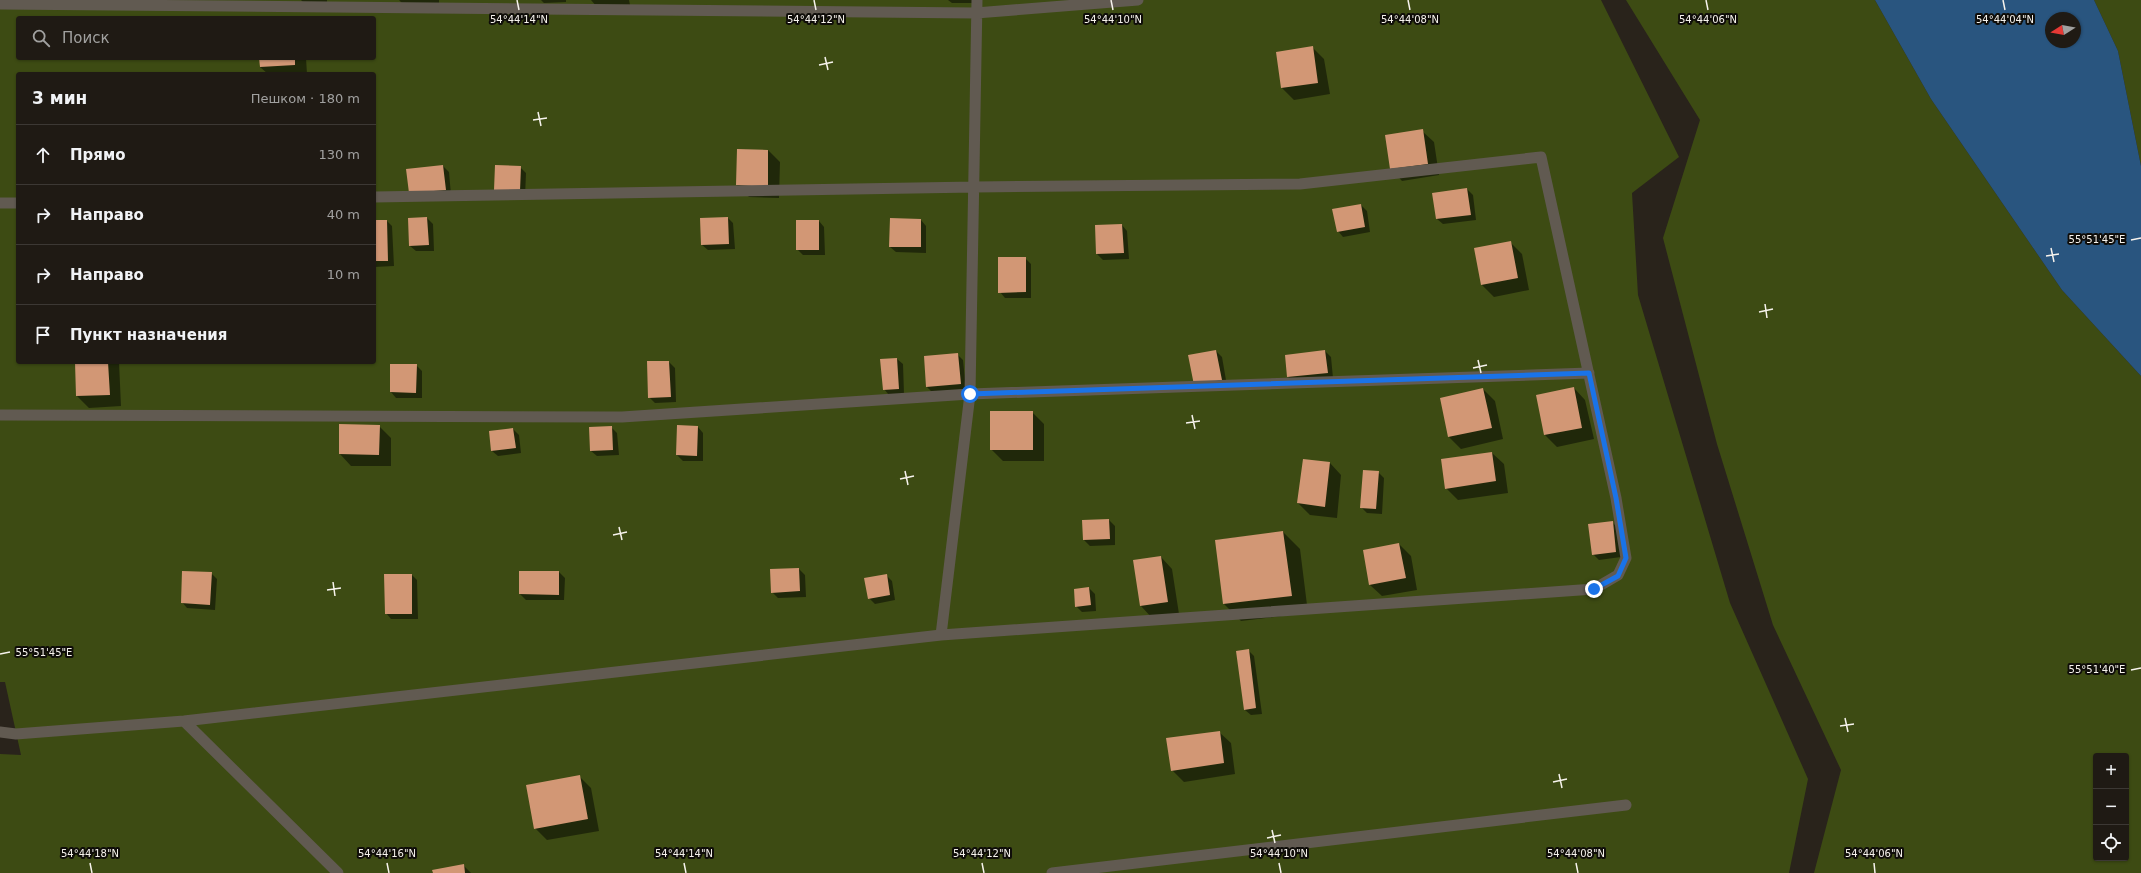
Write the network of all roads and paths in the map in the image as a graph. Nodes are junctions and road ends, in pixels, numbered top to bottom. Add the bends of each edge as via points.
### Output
1 (976, 0) edge
2 (1138, 0) edge
3 (0, 4) edge
4 (976, 13) junction
5 (975, 187) junction
6 (376, 197) edge
7 (0, 203) edge
8 (16, 203) edge
9 (1589, 373) junction
10 (970, 394) junction
11 (0, 415) edge
12 (941, 635) junction
13 (184, 721) junction
14 (0, 732) edge
15 (1626, 805) dead end
16 (338, 873) edge
17 (1052, 873) edge

1 - 4 street
2 - 4 street
3 - 4 street
4 - 5 street
5 - 6 street
5 - 9 street via 1300,184 1542,157
5 - 10 street
7 - 8 street
9 - 10 street
9 - 12 street via 1626,558 1618,576 1594,589
10 - 11 street via 622,417
10 - 12 street
12 - 13 street
13 - 14 street via 16,734
13 - 16 street
15 - 17 street

